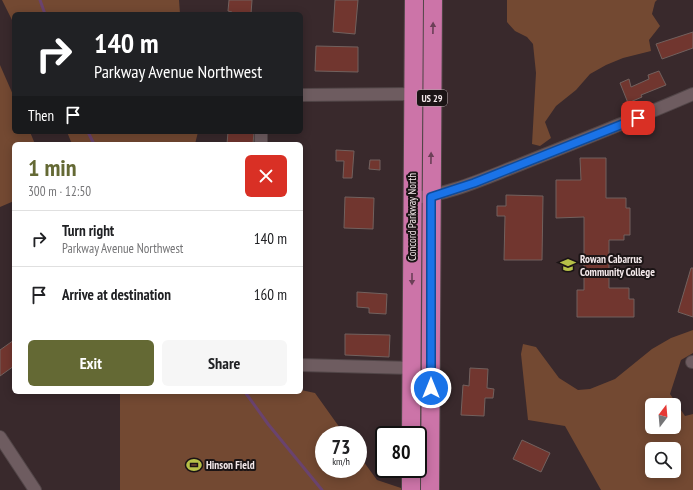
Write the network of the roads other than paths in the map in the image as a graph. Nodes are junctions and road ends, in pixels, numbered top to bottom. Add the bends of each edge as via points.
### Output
1 (414, 0) edge
2 (433, 0) edge
3 (413, 94) junction
4 (693, 94) edge
5 (303, 95) edge
6 (431, 197) junction
7 (412, 198) junction
8 (303, 365) edge
9 (412, 368) junction
10 (411, 396) junction
11 (411, 426) edge
12 (0, 437) edge
13 (411, 478) edge
14 (35, 490) edge
15 (411, 490) edge
16 (421, 490) edge
17 (430, 490) edge

1 - 3 highway, Concord Parkway North / US 29
6 -> 2 highway, Concord Parkway North / US 29
3 - 5 street
3 - 7 highway, Concord Parkway North / US 29
4 - 6 street via 574,144
6 - 7 street
6 - 17 highway, Concord Parkway North / US 29
7 -> 9 highway, Concord Parkway North / US 29
8 - 9 street
9 - 10 highway, Concord Parkway North / US 29
10 - 11 highway, Concord Parkway North / US 29
10 - 16 highway via 418,397 421,402
12 - 14 street
13 - 15 highway

